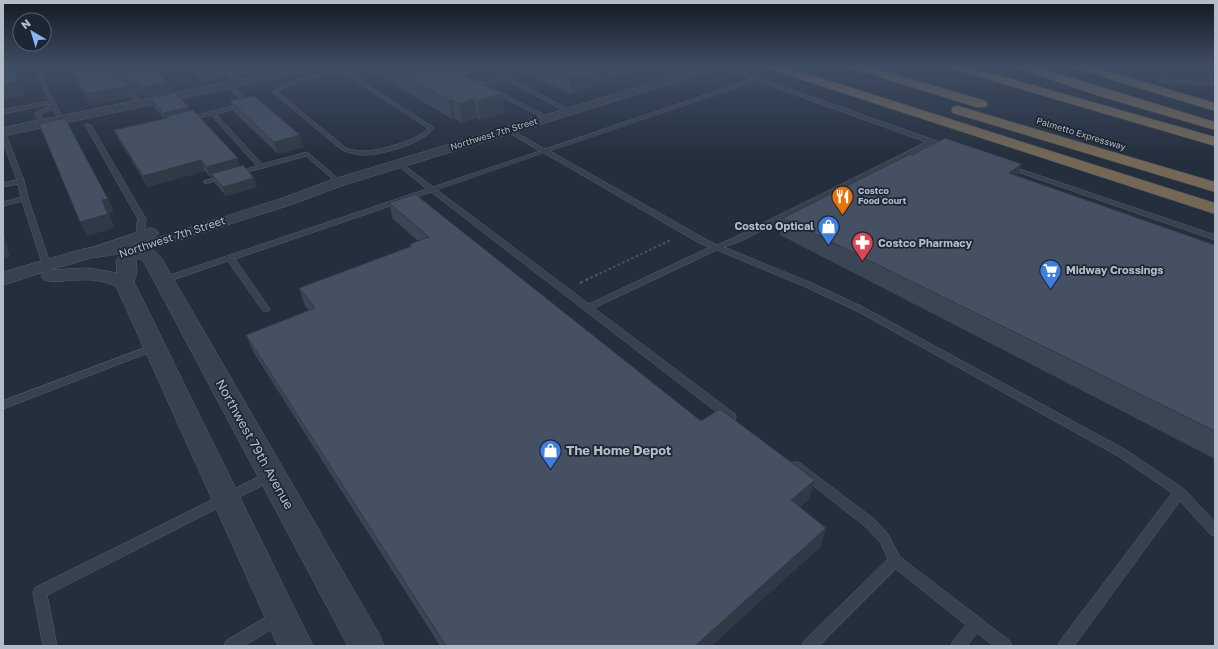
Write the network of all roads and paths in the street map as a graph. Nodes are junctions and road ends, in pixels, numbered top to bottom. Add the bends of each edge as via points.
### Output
1 (49, 96) edge
2 (134, 96) edge
3 (176, 96) edge
4 (243, 96) edge
5 (280, 96) edge
6 (381, 96) edge
7 (503, 96) edge
8 (541, 96) edge
9 (616, 96) edge
10 (706, 96) edge
11 (805, 96) edge
12 (866, 96) edge
13 (912, 96) edge
14 (955, 96) edge
15 (1057, 96) edge
16 (1115, 96) edge
17 (1179, 96) edge
18 (53, 104) junction
19 (140, 104) junction
20 (1215, 107) edge
21 (569, 111) junction
22 (3, 112) edge
23 (212, 113) junction
24 (548, 118) junction
25 (183, 119) edge
26 (60, 120) junction
27 (41, 124) junction
28 (88, 125) dead end
29 (1215, 126) edge
30 (508, 130) junction
31 (3, 133) edge
32 (932, 142) junction
33 (1215, 142) edge
34 (951, 148) edge
35 (544, 151) junction
36 (398, 163) junction
37 (1001, 165) edge
38 (260, 167) junction
39 (1215, 174) edge
40 (21, 181) junction
41 (206, 182) dead end
42 (339, 182) junction
43 (3, 186) edge
44 (1215, 187) edge
45 (432, 190) junction
46 (25, 198) junction
47 (3, 204) edge
48 (1215, 208) edge
49 (1215, 238) edge
50 (672, 239) dead end
51 (139, 242) junction
52 (717, 248) junction
53 (230, 258) junction
54 (49, 271) junction
55 (164, 280) junction
56 (124, 282) junction
57 (576, 285) dead end
58 (4, 287) edge
59 (588, 308) junction
60 (266, 309) dead end
61 (155, 347) junction
62 (3, 405) edge
63 (742, 425) edge
64 (790, 462) edge
65 (272, 475) junction
66 (1180, 492) junction
67 (227, 499) junction
68 (1215, 531) edge
69 (895, 561) junction
70 (282, 615) junction
71 (976, 624) junction
72 (50, 646) edge
73 (230, 646) edge
74 (296, 646) edge
75 (367, 646) edge
76 (809, 646) edge
77 (958, 646) edge
78 (1005, 646) edge
79 (1065, 646) edge

1 - 18 lane
2 - 19 lane
3 - 19 street
4 - 23 lane via 248,104
5 - 6 lane via 349,151 366,153 379,150 418,139 431,131 431,128
7 - 24 lane
8 - 21 lane
9 - 21 street, Northwest 7th Street
10 - 35 lane
11 - 32 lane
12 - 48 highway
13 - 44 highway
14 - 39 highway, Palmetto Expressway
15 - 33 highway
16 - 29 highway
17 - 20 highway
18 - 22 lane
18 - 26 lane
18 - 27 lane via 38,113
19 - 26 street
21 - 24 street, Northwest 7th Street
23 - 25 lane
23 - 38 lane
24 - 30 street, Northwest 7th Street
26 - 27 street
27 - 31 street
28 - 51 lane via 142,219
30 - 35 lane
30 - 36 street, Northwest 7th Street
31 - 40 lane
32 - 34 lane
32 - 52 lane
35 - 45 lane
35 - 52 lane
36 - 42 street, Northwest 7th Street
36 - 45 lane
37 - 49 lane
38 - 41 lane
38 - 42 lane via 307,154
40 - 43 lane
40 - 46 lane
42 - 51 street, Northwest 7th Street via 285,202
45 - 53 lane
45 - 59 lane
46 - 47 lane
46 - 54 lane
50 - 57 path
51 - 54 street, Northwest 7th Street
51 - 54 street, Northwest 7th Street via 91,253
51 - 55 street, Northwest 79th Avenue
51 - 56 street via 126,260 127,272
52 - 59 lane
52 - 66 lane via 860,309 1122,453
53 - 55 lane
53 - 60 lane
54 - 56 street via 94,273
54 - 58 street, Northwest 7th Street
55 - 65 street, Northwest 79th Avenue
56 - 61 street
59 - 63 lane
61 - 62 lane
61 - 67 street
64 - 69 lane via 870,523 884,538
65 - 67 lane
65 - 75 street, Northwest 79th Avenue
66 - 68 lane
66 - 79 lane
67 - 70 street
67 - 72 lane via 40,592
69 - 71 lane
69 - 76 lane
70 - 73 lane
70 - 74 street
71 - 77 lane
71 - 78 lane

